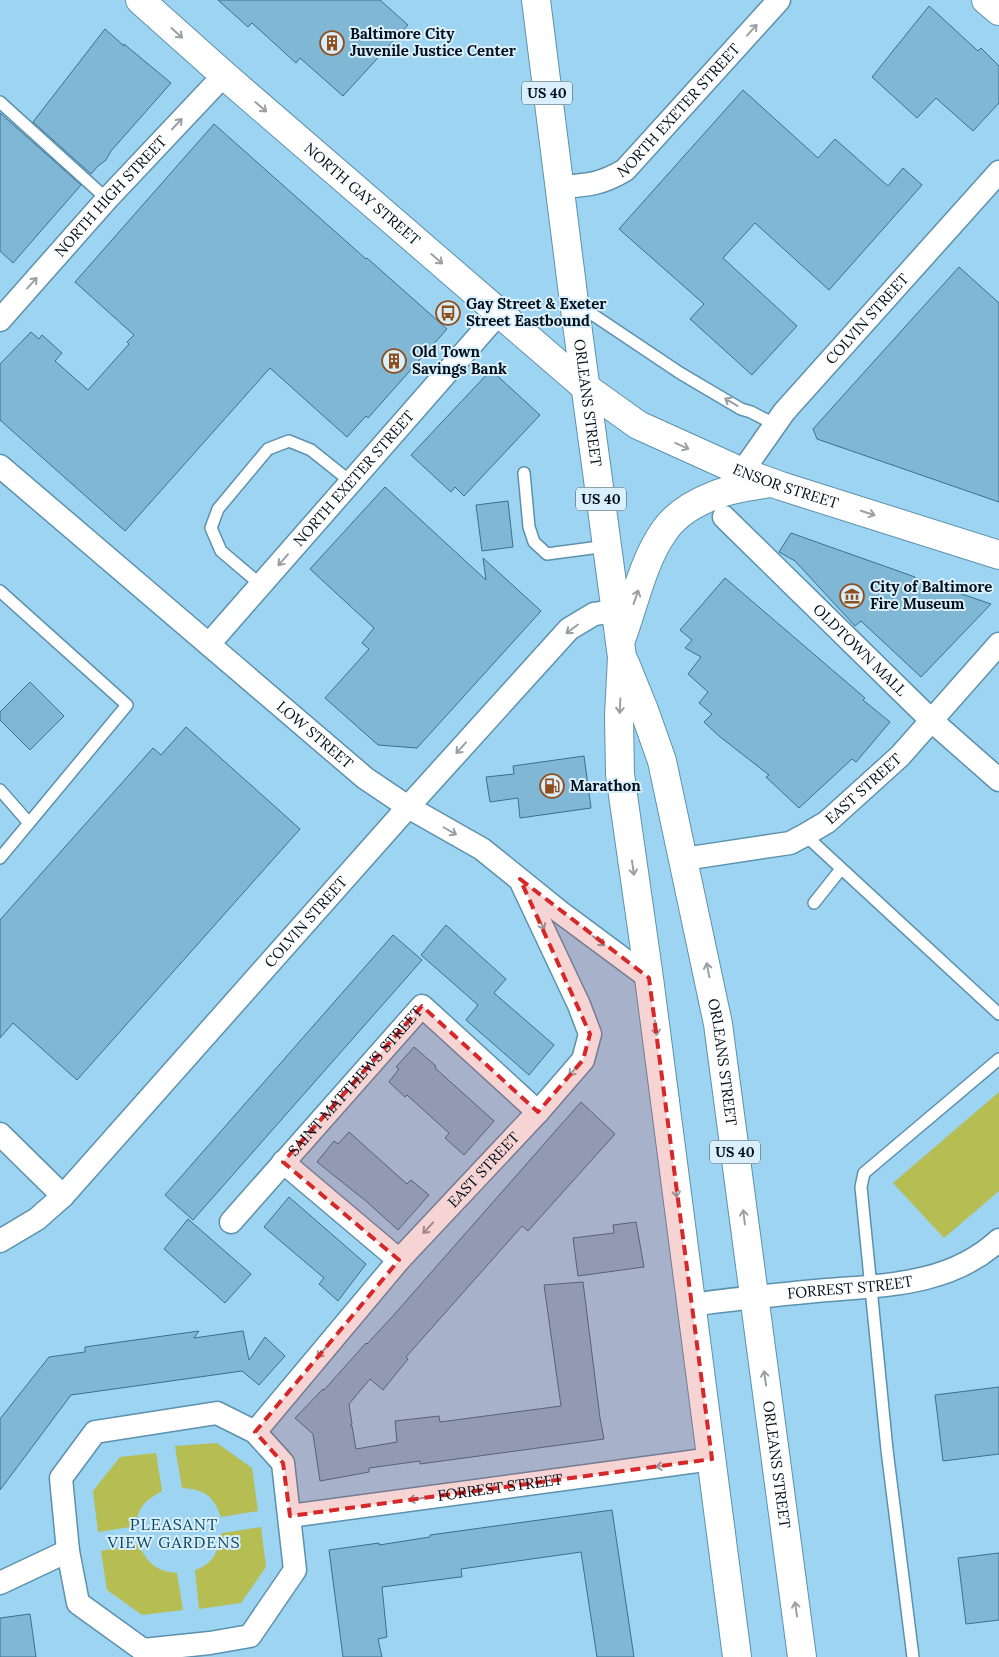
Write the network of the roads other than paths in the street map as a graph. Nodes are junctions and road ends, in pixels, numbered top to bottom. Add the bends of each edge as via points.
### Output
1 (140, 0) edge
2 (536, 0) edge
3 (778, 0) edge
4 (986, 0) edge
5 (999, 11) edge
6 (224, 75) junction
7 (0, 102) edge
8 (999, 172) edge
9 (559, 187) junction
10 (108, 200) junction
11 (574, 302) junction
12 (499, 313) junction
13 (0, 320) edge
14 (585, 387) junction
15 (774, 424) junction
16 (0, 466) edge
17 (742, 472) junction
18 (524, 473) dead end
19 (351, 482) junction
20 (772, 483) junction
21 (724, 517) dead end
22 (607, 546) junction
23 (999, 555) edge
24 (261, 585) junction
25 (0, 591) edge
26 (616, 611) junction
27 (209, 644) junction
28 (999, 644) edge
29 (621, 650) junction
30 (932, 721) junction
31 (999, 780) edge
32 (0, 790) edge
33 (408, 807) junction
34 (29, 824) junction
35 (805, 835) junction
36 (0, 858) edge
37 (684, 859) junction
38 (841, 869) junction
39 (520, 879) junction
40 (814, 903) dead end
41 (649, 978) junction
42 (999, 1014) edge
43 (999, 1059) edge
44 (538, 1112) junction
45 (0, 1134) edge
46 (283, 1162) junction
47 (63, 1196) junction
48 (231, 1222) dead end
49 (999, 1240) edge
50 (0, 1241) edge
51 (399, 1260) junction
52 (870, 1286) junction
53 (754, 1296) junction
54 (691, 1305) junction
55 (256, 1432) junction
56 (712, 1459) junction
57 (290, 1516) junction
58 (68, 1552) junction
59 (0, 1583) edge
60 (211, 1650) edge
61 (171, 1652) edge
62 (737, 1657) edge
63 (802, 1657) edge
64 (913, 1657) edge

1 -> 6 main road, NORTH GAY STREET
2 - 9 main road, ORLEANS STREET / US 40
9 -> 3 street, NORTH EXETER STREET via 592,184 625,170
4 - 5 main road
10 -> 6 street, NORTH HIGH STREET
6 -> 12 main road, NORTH GAY STREET
7 - 10 lane
8 - 15 street, COLVIN STREET
9 - 11 main road, ORLEANS STREET / US 40
13 -> 10 street, NORTH HIGH STREET
11 - 14 main road, ORLEANS STREET / US 40
15 -> 11 lane via 680,372
12 - 14 main road, NORTH GAY STREET
12 - 19 street, NORTH EXETER STREET
14 -> 17 main road, ENSOR STREET via 638,425
14 - 22 main road, ORLEANS STREET / US 40
15 - 17 street, COLVIN STREET
16 - 27 street, LOW STREET
17 - 20 main road, ENSOR STREET
18 - 22 lane via 529,527 534,542 547,554
19 -> 24 street, NORTH EXETER STREET
19 - 24 lane via 311,450 290,441 268,449 218,509 211,528 221,550
20 -> 23 main road, ENSOR STREET
29 -> 20 main road via 652,550 666,529 686,510 714,496
21 - 30 street, OLDTOWN MALL
22 - 26 main road, ORLEANS STREET / US 40
24 - 27 street, NORTH EXETER STREET
25 - 34 lane via 127,705
26 - 29 main road, ORLEANS STREET / US 40
26 -> 33 street, COLVIN STREET via 594,614 569,629
27 - 33 street, LOW STREET via 365,778
28 - 30 street, EAST STREET
29 - 37 main road, ORLEANS STREET / US 40 via 662,762
29 -> 41 main road, ORLEANS STREET / US 40 via 620,774
30 - 31 street, OLDTOWN MALL
30 - 35 street, EAST STREET via 900,756 827,822
32 - 34 lane
33 -> 39 street, LOW STREET via 482,850
33 - 47 street, COLVIN STREET
34 - 36 lane
35 - 37 street, EAST STREET via 790,843
35 - 38 lane
53 -> 37 main road, ORLEANS STREET / US 40 via 718,1024
38 - 40 lane
38 - 42 lane
39 -> 41 street, LOW STREET
39 -> 44 street, EAST STREET via 590,1034 583,1060
41 -> 54 main road, ORLEANS STREET / US 40
43 - 52 lane via 864,1173 861,1187
44 - 46 street, SAINT MATTHEWS STREET via 422,1006
44 -> 51 street, EAST STREET
45 - 47 street
46 - 48 street, SAINT MATTHEWS STREET
46 - 51 street, SAINT MATTHEWS STREET
47 - 50 street, COLVIN STREET via 37,1219
49 - 52 street, FORREST STREET via 968,1264 940,1275
51 -> 55 street, EAST STREET
52 - 53 street, FORREST STREET
52 - 64 lane
53 - 54 street, FORREST STREET
63 -> 53 main road, ORLEANS STREET / US 40
54 - 56 main road, ORLEANS STREET / US 40
55 - 57 street via 283,1463
55 - 58 street via 217,1413 95,1432 61,1478
56 -> 57 street, FORREST STREET
56 - 62 main road, ORLEANS STREET / US 40
57 - 60 street via 295,1570 250,1636
58 - 59 street
58 - 61 street via 78,1603 143,1650
60 - 61 street

